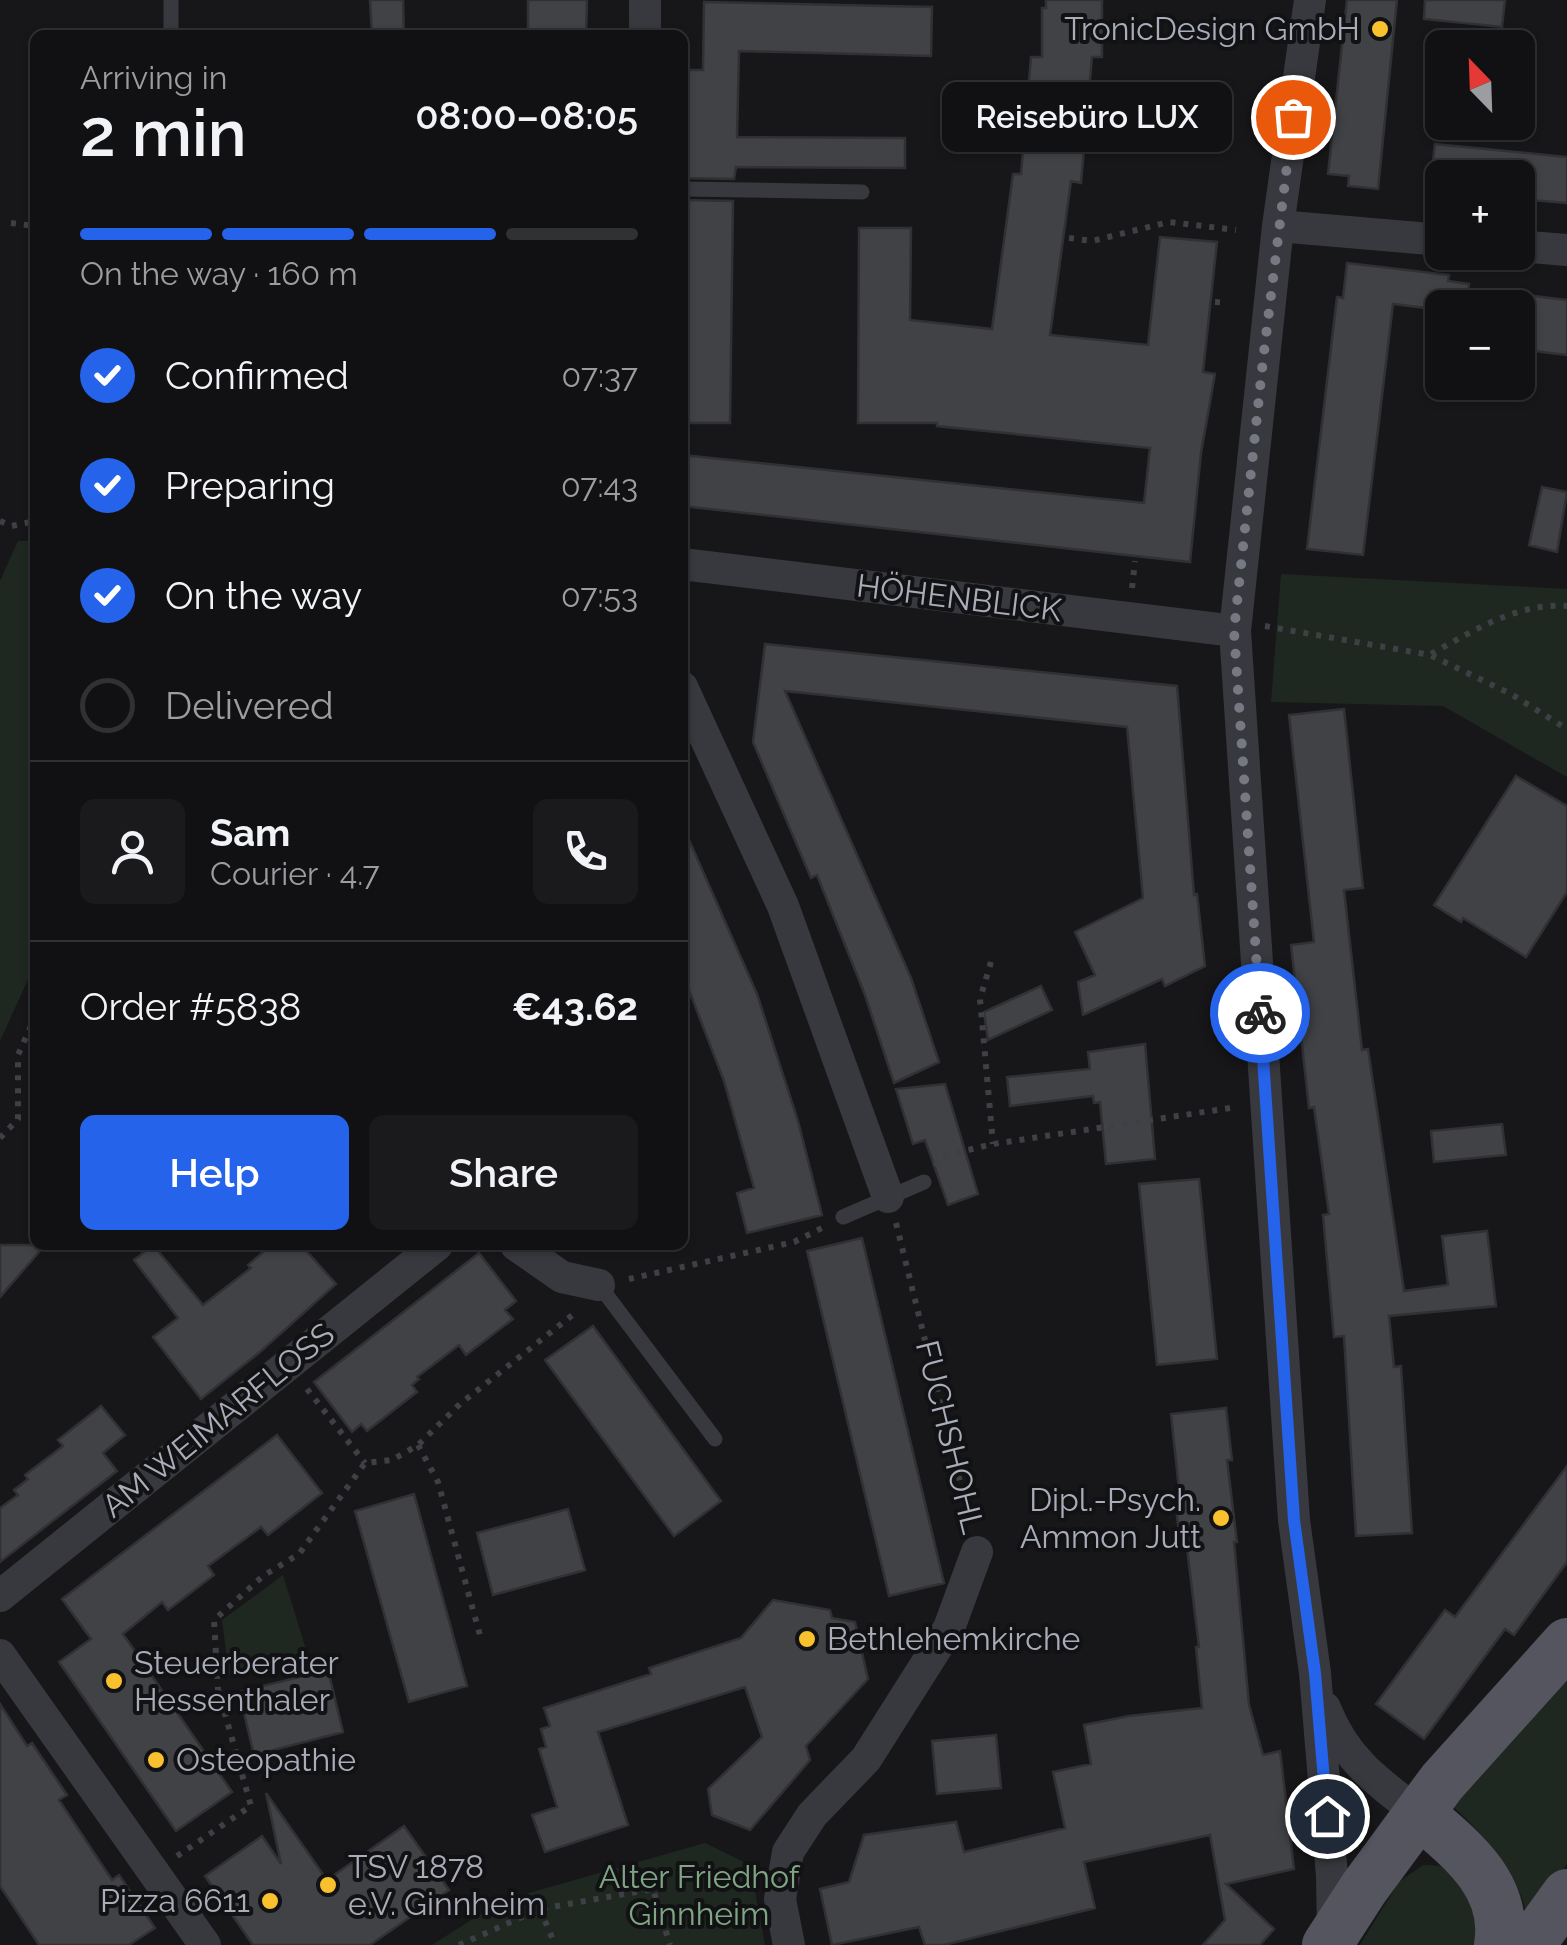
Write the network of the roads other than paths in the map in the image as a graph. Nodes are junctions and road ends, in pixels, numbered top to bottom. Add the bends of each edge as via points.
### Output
1 (171, 0) edge
2 (645, 0) edge
3 (1310, 0) edge
4 (171, 30) edge
5 (645, 30) edge
6 (688, 189) edge
7 (862, 192) dead end
8 (1278, 226) junction
9 (1425, 239) edge
10 (1535, 247) edge
11 (1567, 250) edge
12 (688, 565) edge
13 (1249, 629) junction
14 (688, 701) edge
15 (924, 1182) road end
16 (888, 1198) junction
17 (843, 1218) road end
18 (431, 1250) edge
19 (523, 1250) edge
20 (599, 1285) joint
21 (715, 1439) dead end
22 (977, 1552) road end
23 (0, 1596) edge
24 (1567, 1643) edge
25 (0, 1655) edge
26 (1315, 1673) junction
27 (1420, 1814) junction
28 (1567, 1894) edge
29 (1330, 1941) edge
30 (205, 1945) edge
31 (789, 1945) edge
32 (1499, 1945) edge
33 (1530, 1945) edge

1 - 4 lane
2 - 5 street
3 - 8 street
6 - 7 lane
8 - 9 street
8 - 13 street
10 - 11 street
12 - 13 street, HÖHENBLICK
13 - 26 street via 1294,1520
14 - 16 street via 783,906
15 - 16 lane
16 - 17 lane
18 - 23 street, AM WEIMARFLOSS
19 - 20 street via 562,1277
20 - 21 lane
22 - 31 street, FUCHSHOHL via 950,1628 866,1759 812,1815 788,1852 780,1899
24 - 27 main road
25 - 30 street
26 - 27 street via 1325,1709 1352,1759
26 - 29 street via 1332,1876
27 - 29 main road
27 - 32 main road via 1486,1876 1497,1906
28 - 33 main road

